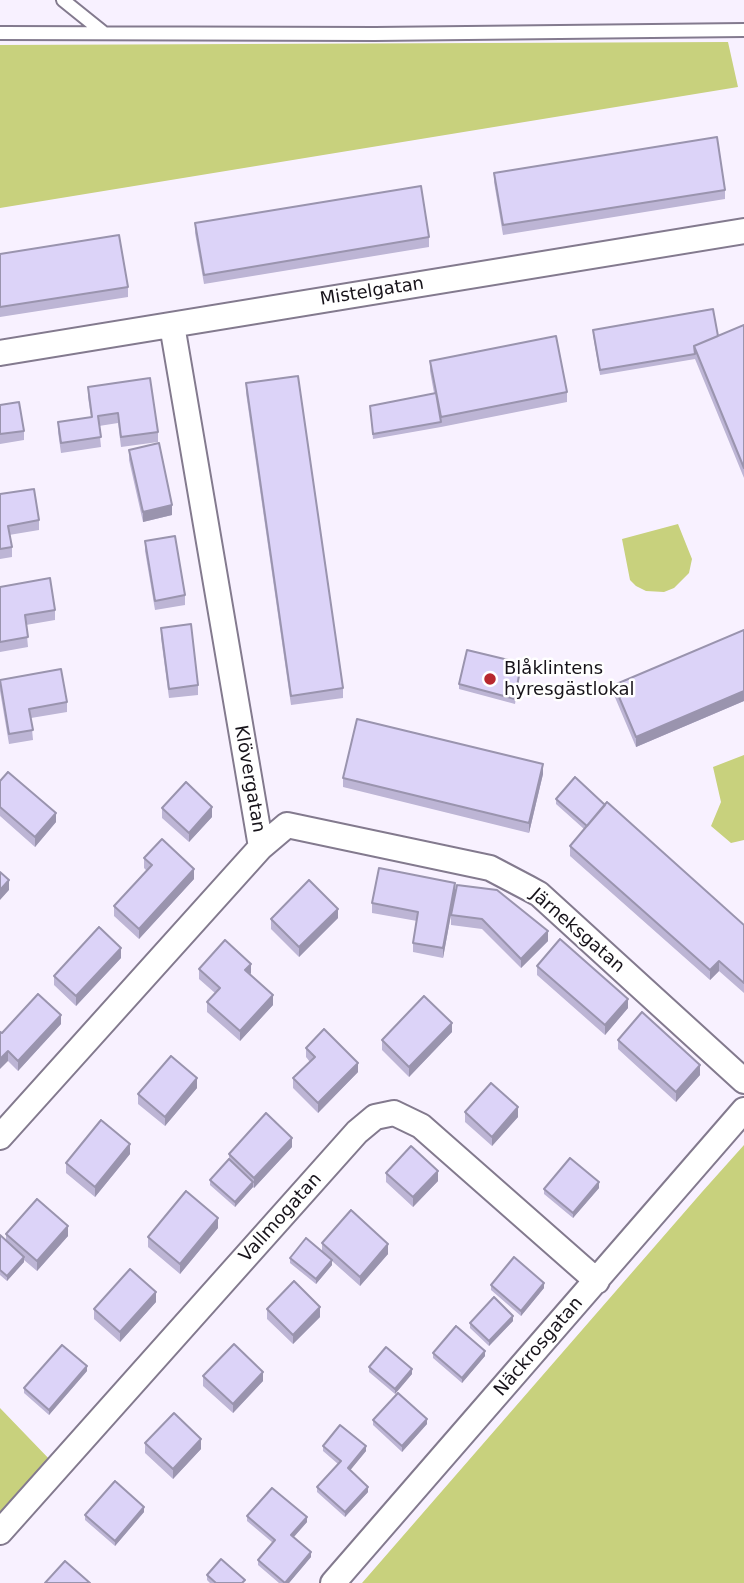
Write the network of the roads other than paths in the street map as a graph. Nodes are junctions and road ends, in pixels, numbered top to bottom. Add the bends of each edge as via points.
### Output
1 (62, 0) edge
2 (744, 30) edge
3 (0, 33) edge
4 (104, 33) junction
5 (744, 231) edge
6 (172, 326) junction
7 (0, 352) edge
8 (261, 847) junction
9 (744, 1082) edge
10 (744, 1110) edge
11 (0, 1137) edge
12 (597, 1282) junction
13 (0, 1532) edge
14 (333, 1583) edge

1 - 4 lane
2 - 4 lane
3 - 4 lane
5 - 6 street, Mistelgatan
6 - 7 street, Mistelgatan
6 - 8 street, Klövergatan
8 - 9 street, Järneksgatan via 286,825 490,868 539,894
8 - 11 street, Klövergatan
10 - 12 street, Näckrosgatan
12 - 13 street, Vallmogatan via 421,1126 394,1113 375,1117
12 - 14 street, Näckrosgatan

